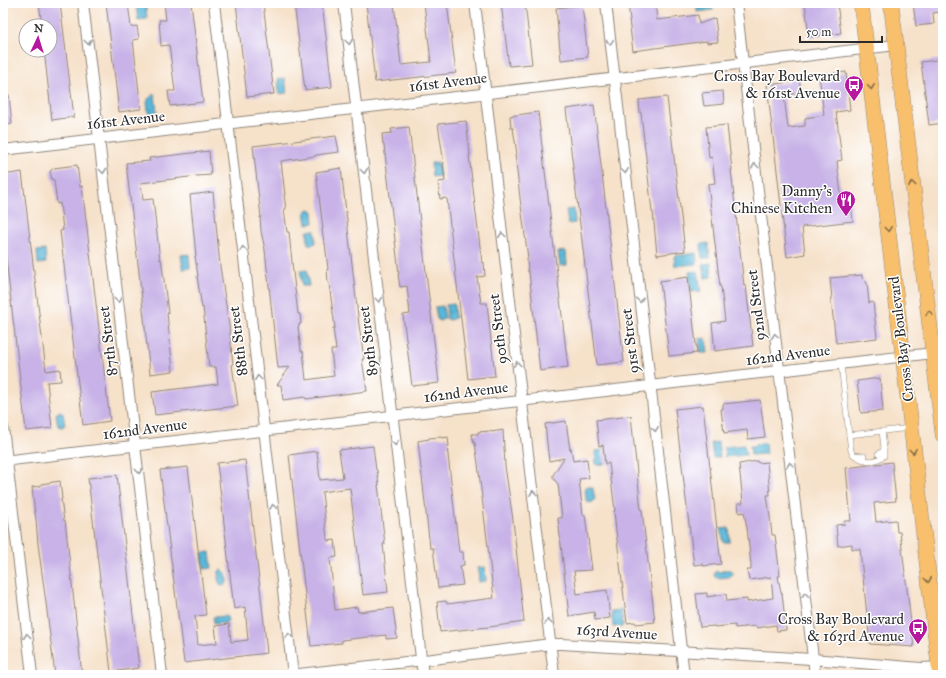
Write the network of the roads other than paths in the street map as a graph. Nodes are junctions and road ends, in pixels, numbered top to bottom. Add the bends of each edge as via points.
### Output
1 (83, 3) edge
2 (214, 3) edge
3 (344, 3) edge
4 (475, 3) edge
5 (606, 3) edge
6 (736, 3) edge
7 (861, 3) edge
8 (891, 3) edge
9 (896, 45) junction
10 (866, 48) junction
11 (743, 63) junction
12 (614, 78) junction
13 (485, 93) junction
14 (356, 108) junction
15 (228, 123) junction
16 (99, 138) junction
17 (3, 150) edge
18 (936, 353) junction
19 (903, 356) junction
20 (841, 364) junction
21 (779, 371) junction
22 (650, 386) junction
23 (522, 401) junction
24 (392, 416) junction
25 (942, 417) edge
26 (3, 427) edge
27 (911, 428) junction
28 (264, 431) junction
29 (882, 431) junction
30 (849, 435) junction
31 (943, 435) edge
32 (136, 446) junction
33 (884, 448) junction
34 (878, 454) dead end
35 (854, 456) junction
36 (864, 456) dead end
37 (5, 461) edge
38 (551, 644) junction
39 (681, 652) junction
40 (812, 659) junction
41 (421, 660) junction
42 (940, 670) edge
43 (32, 675) edge
44 (162, 675) edge
45 (290, 675) edge
46 (293, 675) edge
47 (423, 675) edge
48 (554, 675) edge
49 (684, 675) edge
50 (814, 675) edge

1 -> 16 street, 87th Street
2 - 15 street, 88th Street
3 -> 14 street, 89th Street
4 - 13 street, 90th Street
5 -> 12 street, 91st Street
6 - 11 street, 92nd Street
7 - 10 main road, Cross Bay Boulevard
8 - 9 main road, Cross Bay Boulevard
9 - 10 street, 161st Avenue
18 -> 9 main road, Cross Bay Boulevard
10 - 11 street, 161st Avenue
10 -> 19 main road, Cross Bay Boulevard
11 - 12 street, 161st Avenue
21 -> 11 street, 92nd Street
12 - 13 street, 161st Avenue
12 -> 22 street, 91st Street
13 - 14 street, 161st Avenue
23 -> 13 street, 90th Street
14 - 15 street, 161st Avenue
14 -> 24 street, 89th Street
15 - 16 street, 161st Avenue
28 -> 15 street, 88th Street
16 - 17 street, 161st Avenue
16 -> 32 street, 87th Street
18 - 19 street, 162nd Avenue
18 - 25 main road, Cross Bay Boulevard
19 - 20 street, 162nd Avenue
19 - 27 main road, Cross Bay Boulevard
20 - 21 street, 162nd Avenue
20 - 30 lane
21 - 22 street, 162nd Avenue
40 -> 21 street, 92nd Street
22 - 23 street, 162nd Avenue
22 -> 39 street, 91st Street
23 - 24 street, 162nd Avenue
38 -> 23 street, 90th Street
24 - 28 street, 162nd Avenue
24 -> 41 street, 89th Street
25 - 31 main road, Cross Bay Boulevard
26 - 37 street
27 - 29 lane
27 -> 42 main road, Cross Bay Boulevard
28 - 32 street, 162nd Avenue
46 -> 28 street, 88th Street
29 - 30 lane
29 - 33 lane
30 - 35 lane
32 - 37 street, 162nd Avenue
32 -> 44 street, 87th Street
33 - 34 lane
33 - 35 lane via 884,456 878,460 861,460
35 - 36 lane
43 -> 37 street
38 - 39 street, 163rd Avenue
38 - 41 street, 163rd Avenue
38 - 48 street, 90th Street
39 - 40 street, 163rd Avenue
39 - 49 street, 91st Street
40 - 42 street, 163rd Avenue
40 - 50 street, 92nd Street
41 - 46 street, 163rd Avenue
41 - 47 street, 89th Street
45 - 46 street, 163rd Avenue

